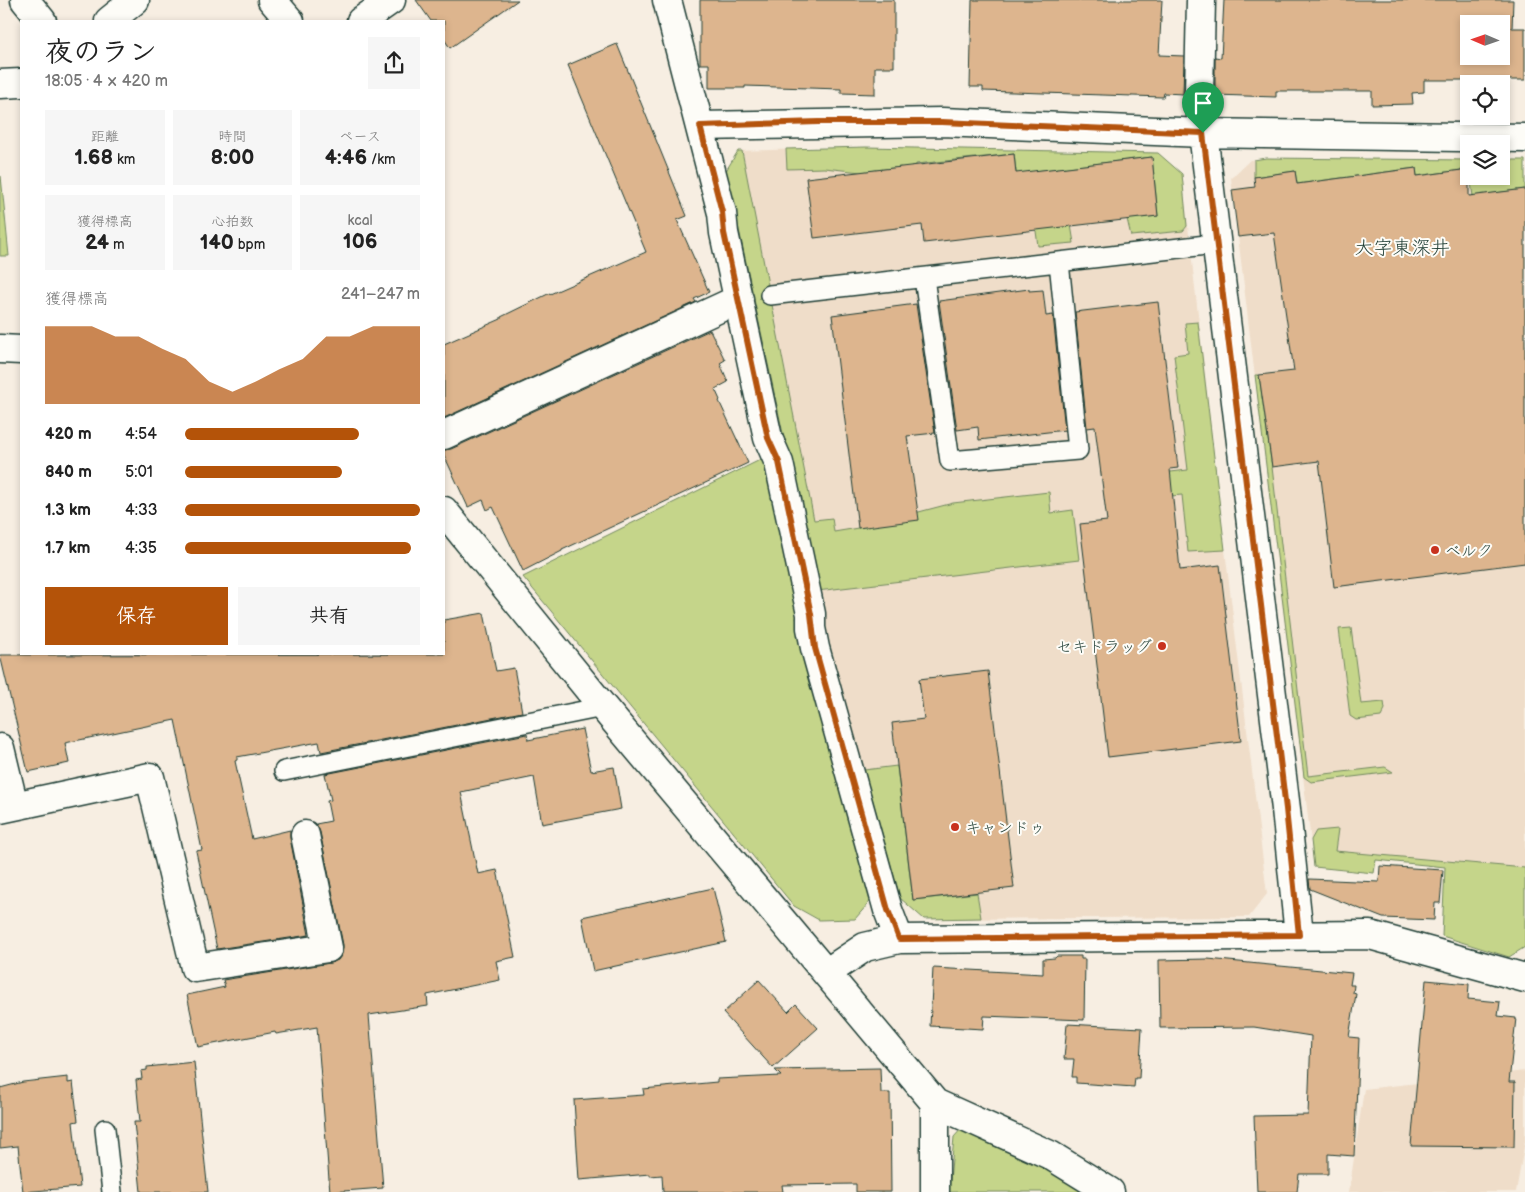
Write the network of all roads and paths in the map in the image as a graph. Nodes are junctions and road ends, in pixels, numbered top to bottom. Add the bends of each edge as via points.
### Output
1 (25, 0) edge
2 (135, 0) edge
3 (272, 0) edge
4 (391, 0) edge
5 (667, 0) edge
6 (1201, 0) edge
7 (41, 20) edge
8 (110, 20) edge
9 (289, 20) edge
10 (362, 20) edge
11 (20, 83) edge
12 (0, 84) edge
13 (700, 126) junction
14 (1203, 133) junction
15 (1525, 138) edge
16 (1215, 244) junction
17 (1059, 262) junction
18 (924, 278) junction
19 (770, 295) dead end
20 (739, 299) junction
21 (0, 349) edge
22 (20, 350) edge
23 (445, 435) edge
24 (445, 512) edge
25 (603, 707) junction
26 (0, 748) edge
27 (284, 770) dead end
28 (7, 807) edge
29 (305, 835) dead end
30 (1299, 935) junction
31 (899, 939) junction
32 (826, 973) junction
33 (1525, 978) edge
34 (935, 1103) junction
35 (105, 1129) dead end
36 (112, 1192) edge
37 (935, 1192) edge
38 (1110, 1192) edge

1 - 7 street
2 - 8 street
3 - 9 street
4 - 10 street
5 - 13 street
6 - 14 street via 1199,94
11 - 12 street
13 - 14 street via 942,122
13 - 20 street via 722,212
14 - 15 street
14 - 16 street
16 - 17 lane
16 - 30 street
17 - 18 lane
17 - 18 lane via 1078,450 950,462
18 - 19 lane
20 - 23 street
20 - 31 street via 768,438 779,462 811,614 815,648 888,910
21 - 22 street
24 - 25 street
25 - 27 lane
25 - 32 street
26 - 28 street
28 - 29 street via 150,777 195,968 328,948
30 - 31 street
30 - 33 street via 1370,935
31 - 32 street via 865,948
32 - 34 street
34 - 37 street
34 - 38 street via 1050,1155
35 - 36 lane

